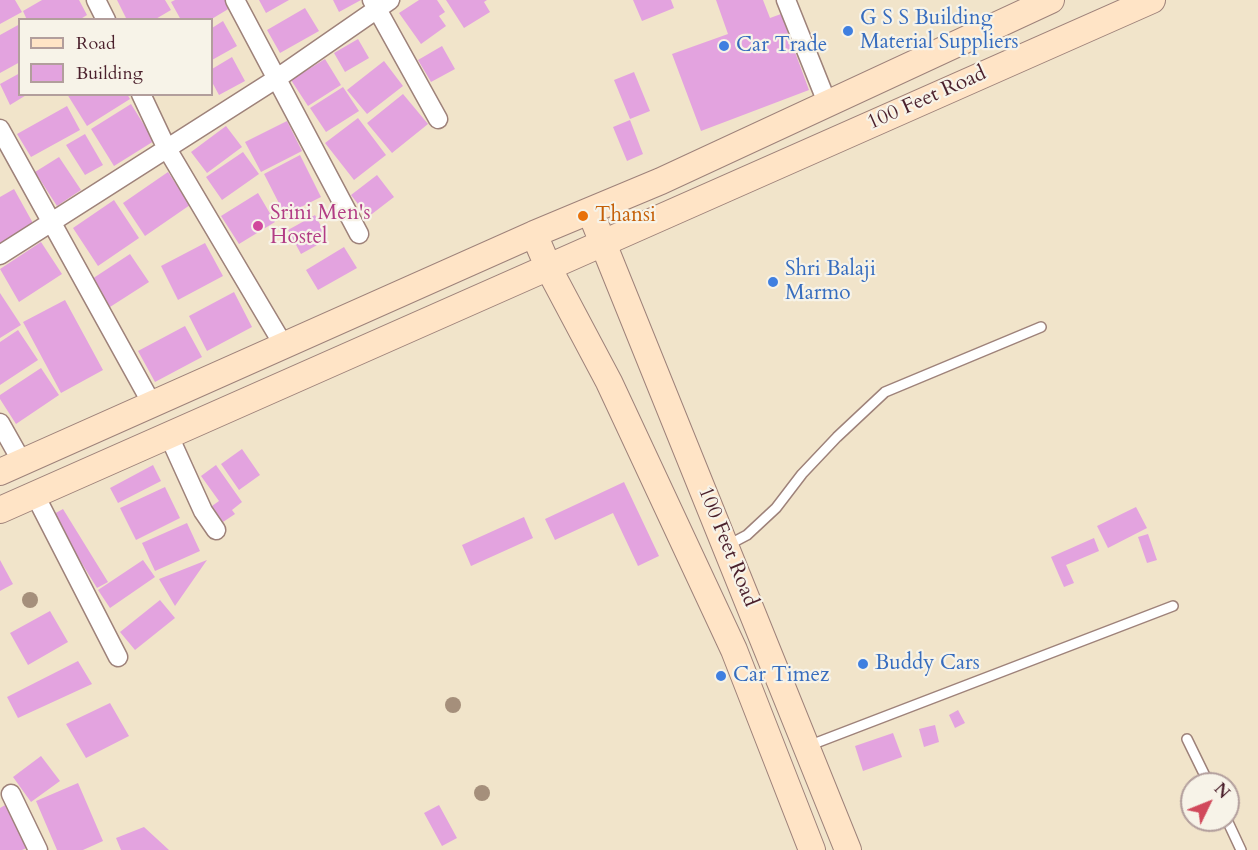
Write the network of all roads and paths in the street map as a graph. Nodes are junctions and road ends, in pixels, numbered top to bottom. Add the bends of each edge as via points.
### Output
1 (96, 0) edge
2 (235, 0) edge
3 (786, 0) edge
4 (1051, 0) edge
5 (1152, 0) edge
6 (380, 3) edge
7 (105, 18) edge
8 (276, 79) junction
9 (142, 96) edge
10 (828, 105) junction
11 (438, 119) dead end
12 (0, 129) edge
13 (166, 147) junction
14 (590, 211) junction
15 (51, 223) junction
16 (359, 234) dead end
17 (534, 234) junction
18 (604, 245) junction
19 (0, 255) edge
20 (549, 269) junction
21 (1041, 327) dead end
22 (284, 346) junction
23 (152, 404) junction
24 (0, 423) edge
25 (170, 436) junction
26 (11, 467) edge
27 (35, 495) junction
28 (0, 510) edge
29 (216, 530) dead end
30 (726, 546) junction
31 (1173, 606) dead end
32 (118, 657) dead end
33 (1187, 739) dead end
34 (808, 746) junction
35 (1203, 772) edge
36 (11, 794) dead end
37 (1233, 832) edge
38 (38, 850) edge
39 (813, 850) edge
40 (848, 850) edge
41 (1241, 850) edge

1 - 7 street
2 - 8 street
3 - 10 street
4 - 10 main road, 100 Feet Road
5 - 18 main road, 100 Feet Road
6 - 8 street
6 - 11 street
8 - 13 street
8 - 16 street
9 - 13 street
10 - 14 main road, 100 Feet Road
12 - 15 street
13 - 15 street
13 - 22 street
14 - 17 main road, 100 Feet Road
14 - 18 main road, 100 Feet Road
15 - 19 street
15 - 23 street
17 - 20 main road, 100 Feet Road
17 - 22 main road
18 - 20 main road, 100 Feet Road
18 - 30 main road, 100 Feet Road
20 - 25 main road
20 - 39 main road, 100 Feet Road via 609,382 734,650
21 - 30 lane via 885,392 823,452 776,508 747,535
22 - 23 main road
23 - 26 main road
24 - 26 street
25 - 27 main road
25 - 29 street via 203,511
27 - 28 main road
27 - 32 street
30 - 34 main road, 100 Feet Road
31 - 34 lane
33 - 35 lane
34 - 40 main road, 100 Feet Road
36 - 38 street
37 - 41 lane

